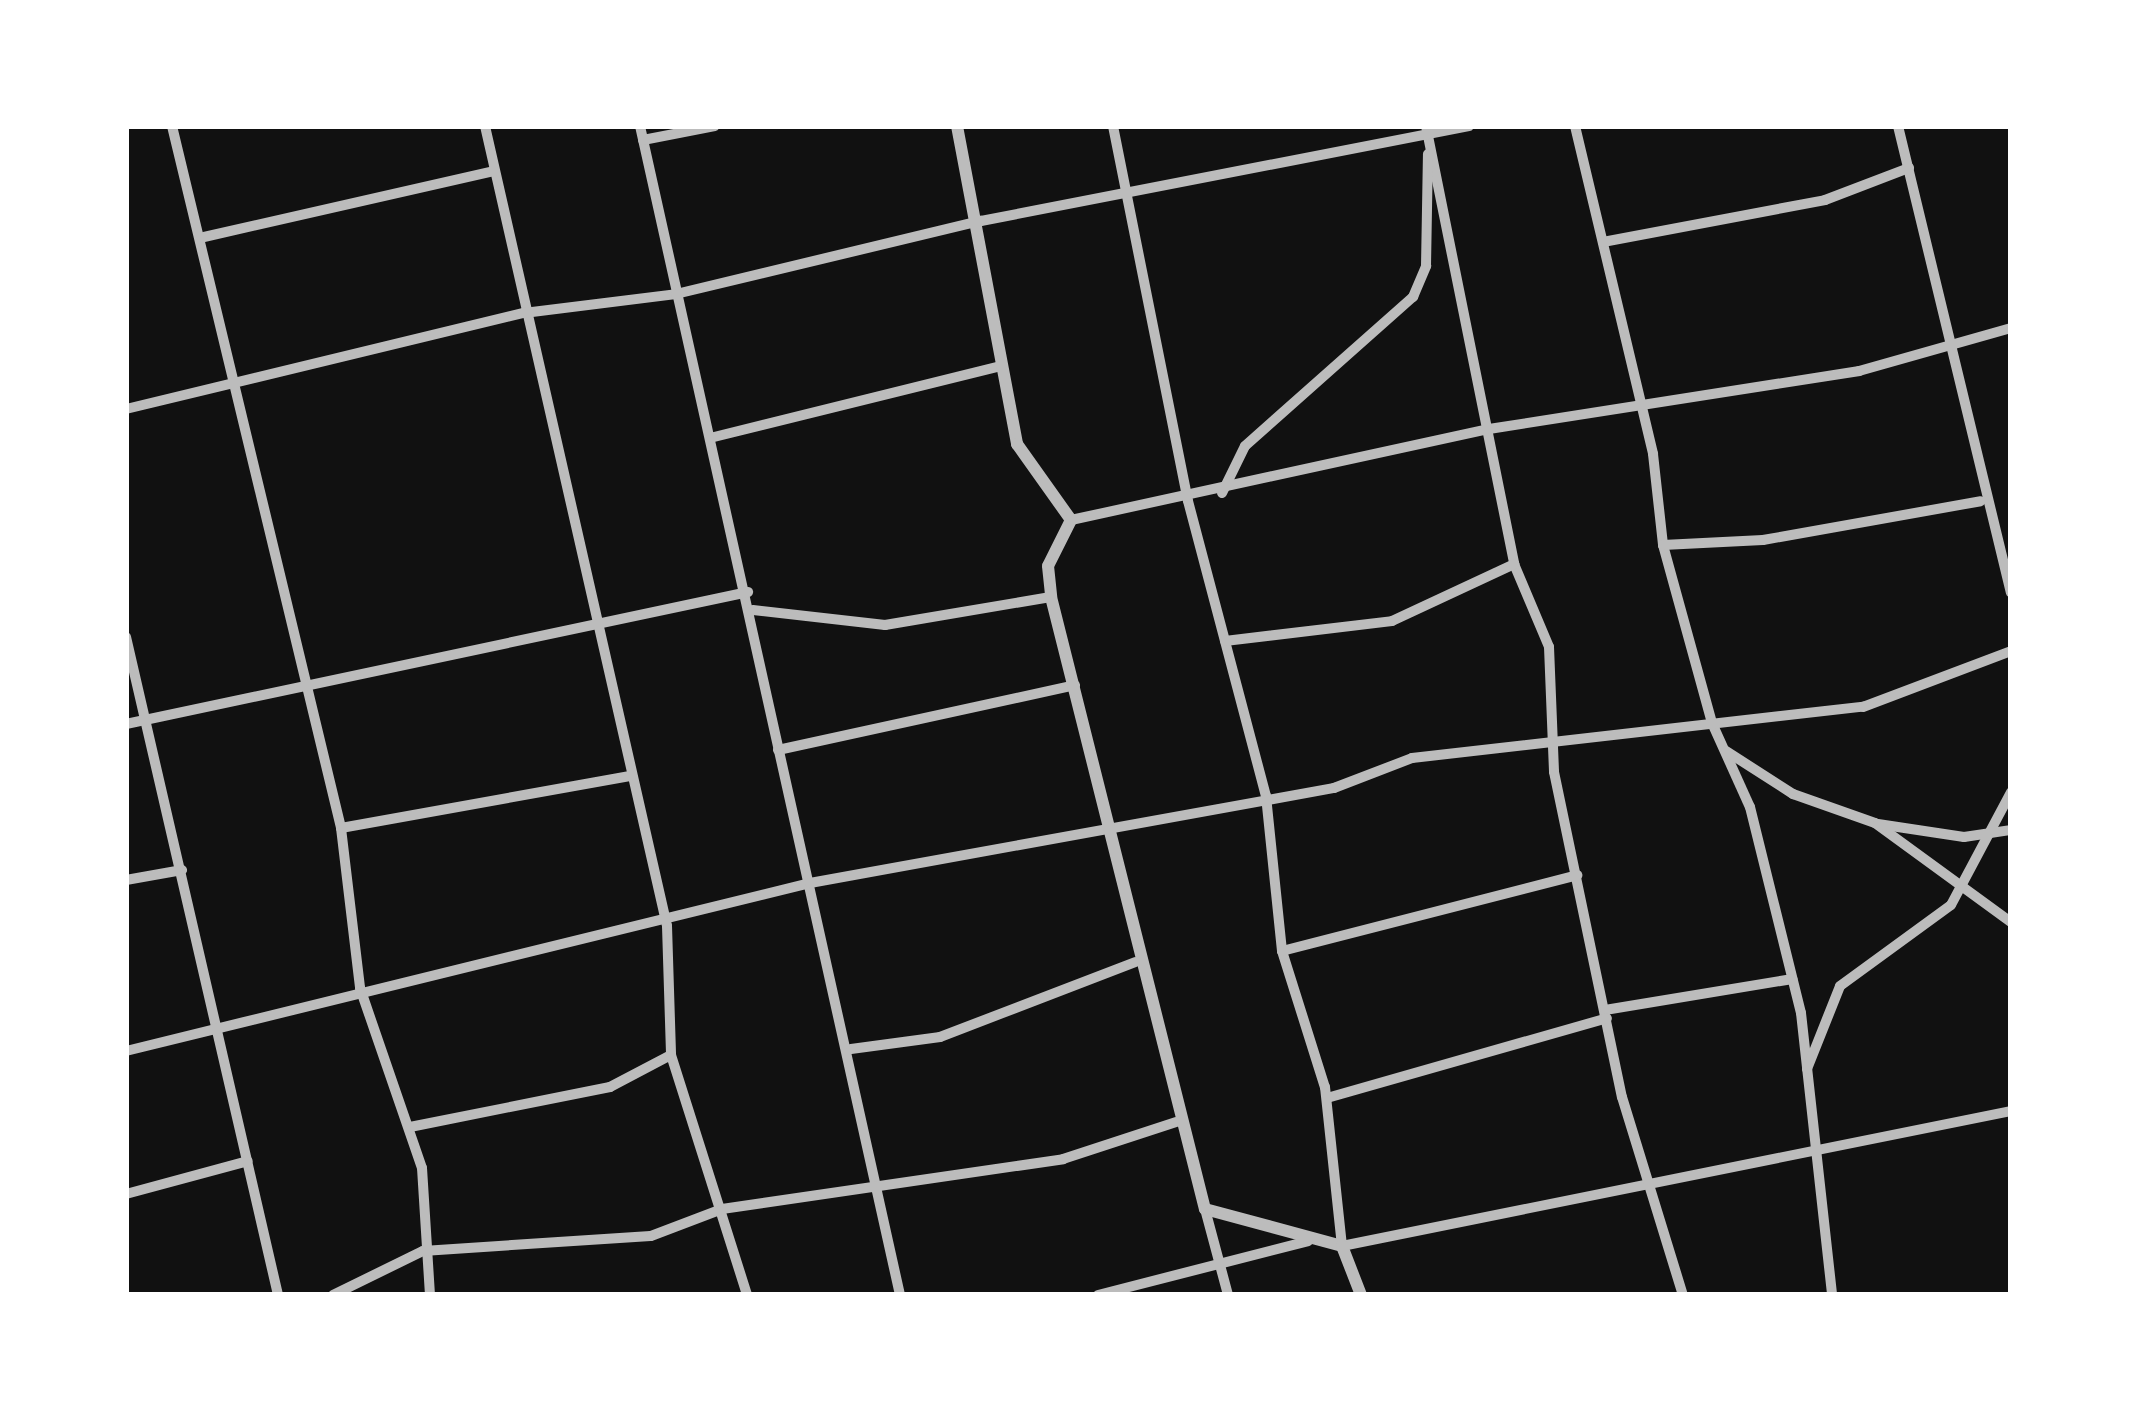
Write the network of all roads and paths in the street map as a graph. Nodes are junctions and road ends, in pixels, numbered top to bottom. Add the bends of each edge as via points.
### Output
1 (172, 126) edge
2 (485, 126) edge
3 (640, 126) edge
4 (715, 126) edge
5 (957, 126) edge
6 (1113, 126) edge
7 (1469, 126) edge
8 (1575, 126) edge
9 (1898, 126) edge
10 (1427, 131) edge
11 (644, 140) junction
12 (1909, 168) junction
13 (494, 171) junction
14 (1129, 196) junction
15 (981, 220) junction
16 (204, 237) junction
17 (1603, 242) junction
18 (676, 294) junction
19 (524, 313) junction
20 (2011, 328) edge
21 (1949, 342) junction
22 (997, 368) junction
23 (236, 388) junction
24 (1636, 404) junction
25 (126, 409) edge
26 (1490, 429) junction
27 (714, 437) junction
28 (1222, 493) junction
29 (1188, 501) junction
30 (1981, 501) junction
31 (1071, 520) junction
32 (1663, 545) junction
33 (1514, 564) junction
34 (748, 592) junction
35 (2011, 593) edge
36 (1051, 597) junction
37 (753, 610) junction
38 (590, 624) junction
39 (126, 637) edge
40 (1225, 641) junction
41 (2011, 651) edge
42 (303, 684) junction
43 (1075, 685) junction
44 (147, 719) junction
45 (1712, 723) junction
46 (126, 724) edge
47 (1555, 737) junction
48 (1724, 749) junction
49 (778, 750) junction
50 (631, 776) junction
51 (2011, 792) edge
52 (1266, 796) junction
53 (1875, 823) junction
54 (1106, 824) junction
55 (341, 828) junction
56 (2011, 830) edge
57 (1987, 835) junction
58 (182, 870) junction
59 (1577, 875) junction
60 (126, 880) edge
61 (1963, 882) junction
62 (810, 883) junction
63 (2011, 922) edge
64 (667, 926) junction
65 (1282, 951) junction
66 (1135, 962) junction
67 (1792, 979) junction
68 (360, 988) junction
69 (1606, 1014) junction
70 (213, 1030) junction
71 (851, 1049) junction
72 (126, 1051) edge
73 (671, 1055) junction
74 (1803, 1084) junction
75 (1327, 1098) junction
76 (2011, 1111) edge
77 (1176, 1122) junction
78 (410, 1127) junction
79 (1814, 1150) junction
80 (248, 1161) junction
81 (876, 1182) junction
82 (1644, 1183) junction
83 (126, 1194) edge
84 (722, 1208) junction
85 (1204, 1209) junction
86 (1308, 1241) junction
87 (1342, 1246) junction
88 (423, 1251) junction
89 (1217, 1266) junction
90 (278, 1295) edge
91 (332, 1295) edge
92 (430, 1295) edge
93 (747, 1295) edge
94 (900, 1295) edge
95 (1098, 1295) edge
96 (1228, 1295) edge
97 (1361, 1295) edge
98 (1683, 1295) edge
99 (1832, 1295) edge

1 - 16 street
2 - 13 street
3 - 11 street
4 - 11 street
5 - 15 street
6 - 14 street
7 - 10 street
8 - 17 street
9 - 12 street
10 - 14 street
10 - 26 street
10 - 28 street via 1426,266 1412,297 1245,446
11 - 18 street
12 - 17 street via 1825,200
12 - 21 street
13 - 16 street
13 - 19 street
14 - 15 street
14 - 29 street
15 - 18 street
15 - 22 street
16 - 23 street
17 - 24 street
18 - 19 street
18 - 27 street
19 - 23 street
19 - 38 street
20 - 21 street
21 - 24 street via 1859,371
21 - 30 street
22 - 27 street
22 - 31 street via 1036,484
23 - 25 street
23 - 42 street
24 - 26 street
24 - 32 street
26 - 28 street
26 - 33 street
27 - 34 street
28 - 29 street
29 - 31 street
29 - 40 street
30 - 32 street via 1763,540
30 - 35 street
31 - 36 street via 1048,566
32 - 45 street
33 - 40 street via 1392,621
33 - 47 street via 1549,647
34 - 37 street
34 - 38 street
36 - 37 street via 886,625
36 - 43 street
37 - 49 street
38 - 42 street
38 - 50 street
39 - 44 street
40 - 52 street
41 - 45 street via 1863,707
42 - 44 street
42 - 55 street
43 - 49 street
43 - 54 street
44 - 46 street
44 - 58 street
45 - 47 street
45 - 48 street
47 - 52 street via 1412,758 1334,788
47 - 59 street
48 - 53 street via 1792,794
48 - 67 street via 1750,807
49 - 62 street
50 - 55 street
50 - 64 street
51 - 57 street
52 - 54 street
52 - 65 street
53 - 57 street
53 - 61 street
54 - 62 street
54 - 66 street
55 - 68 street
56 - 57 street
57 - 61 street
58 - 60 street
58 - 70 street
59 - 65 street
59 - 69 street
61 - 63 street
61 - 74 street via 1922,932 1840,986
62 - 64 street
62 - 71 street
64 - 68 street
64 - 73 street
65 - 75 street
66 - 71 street via 940,1037
66 - 77 street
67 - 69 street
67 - 74 street
68 - 70 street
68 - 78 street
69 - 75 street
69 - 82 street
70 - 72 street
70 - 80 street
71 - 81 street
73 - 78 street via 610,1088
73 - 84 street
74 - 79 street
75 - 87 street
76 - 79 street
77 - 81 street via 1063,1159
77 - 85 street
78 - 88 street
79 - 82 street
79 - 99 street
80 - 83 street
80 - 90 street
81 - 84 street
81 - 94 street
82 - 87 street
82 - 98 street
84 - 88 street via 651,1236
84 - 93 street
85 - 86 street
85 - 89 street
86 - 87 street
86 - 89 street
87 - 97 street
88 - 91 street
88 - 92 street
89 - 95 street
89 - 96 street

